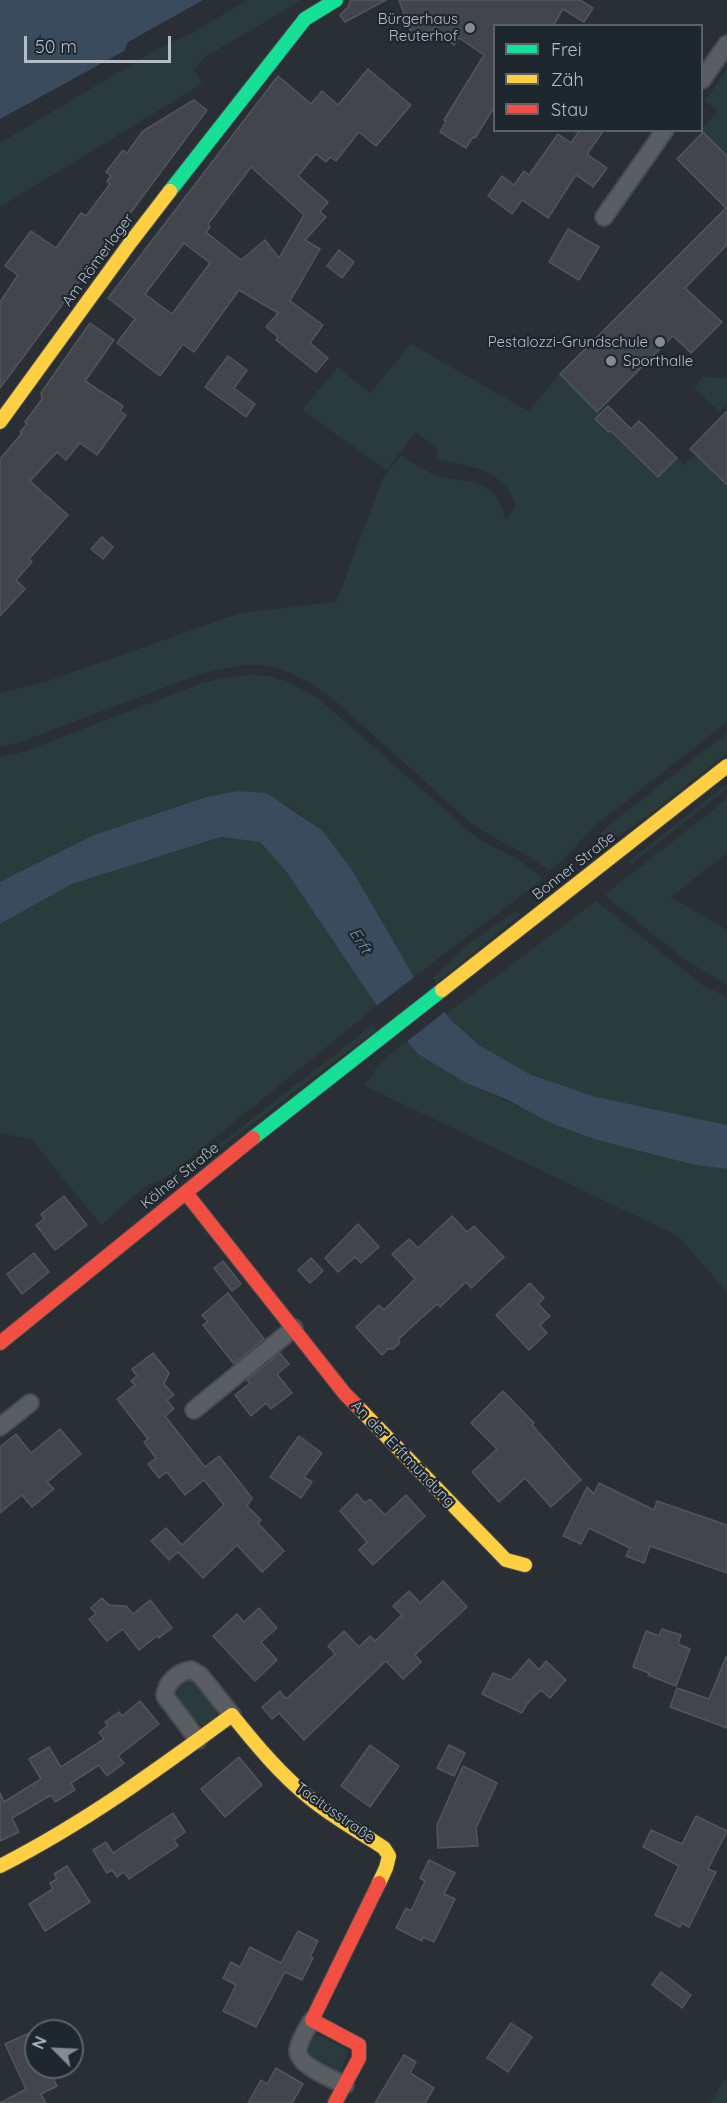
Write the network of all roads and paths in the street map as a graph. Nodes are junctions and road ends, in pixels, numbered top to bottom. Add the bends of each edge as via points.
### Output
1 (336, 0) edge
2 (727, 44) edge
3 (703, 79) edge
4 (664, 132) edge
5 (604, 217) dead end
6 (0, 422) edge
7 (727, 766) edge
8 (383, 1036) joint
9 (186, 1193) junction
10 (294, 1328) junction
11 (0, 1343) edge
12 (30, 1403) dead end
13 (194, 1410) dead end
14 (0, 1427) edge
15 (525, 1565) dead end
16 (232, 1715) junction
17 (198, 1740) junction
18 (0, 1866) edge
19 (312, 2020) junction
20 (345, 2085) junction
21 (335, 2103) edge

1 - 6 street, Am Römerlager via 305,19 130,243
2 - 3 street
4 - 5 street
7 - 8 street, Bonner Straße
8 - 9 street, Kölner Straße
9 - 10 street, An der Erftmündung
9 - 11 street, Kölner Straße
10 - 13 street
10 - 15 street, An der Erftmündung via 345,1394 506,1560
12 - 14 street
16 - 17 street
16 - 17 street, Tacitusstraße via 200,1675 191,1670 182,1672 169,1682 165,1696
16 - 19 street, Tacitusstraße via 266,1757 301,1791 384,1848 389,1856 387,1868
17 - 18 street via 120,1796 27,1854
19 - 20 street, Tacitusstraße via 300,2043 301,2061
19 - 20 street via 359,2045 359,2058
20 - 21 street

